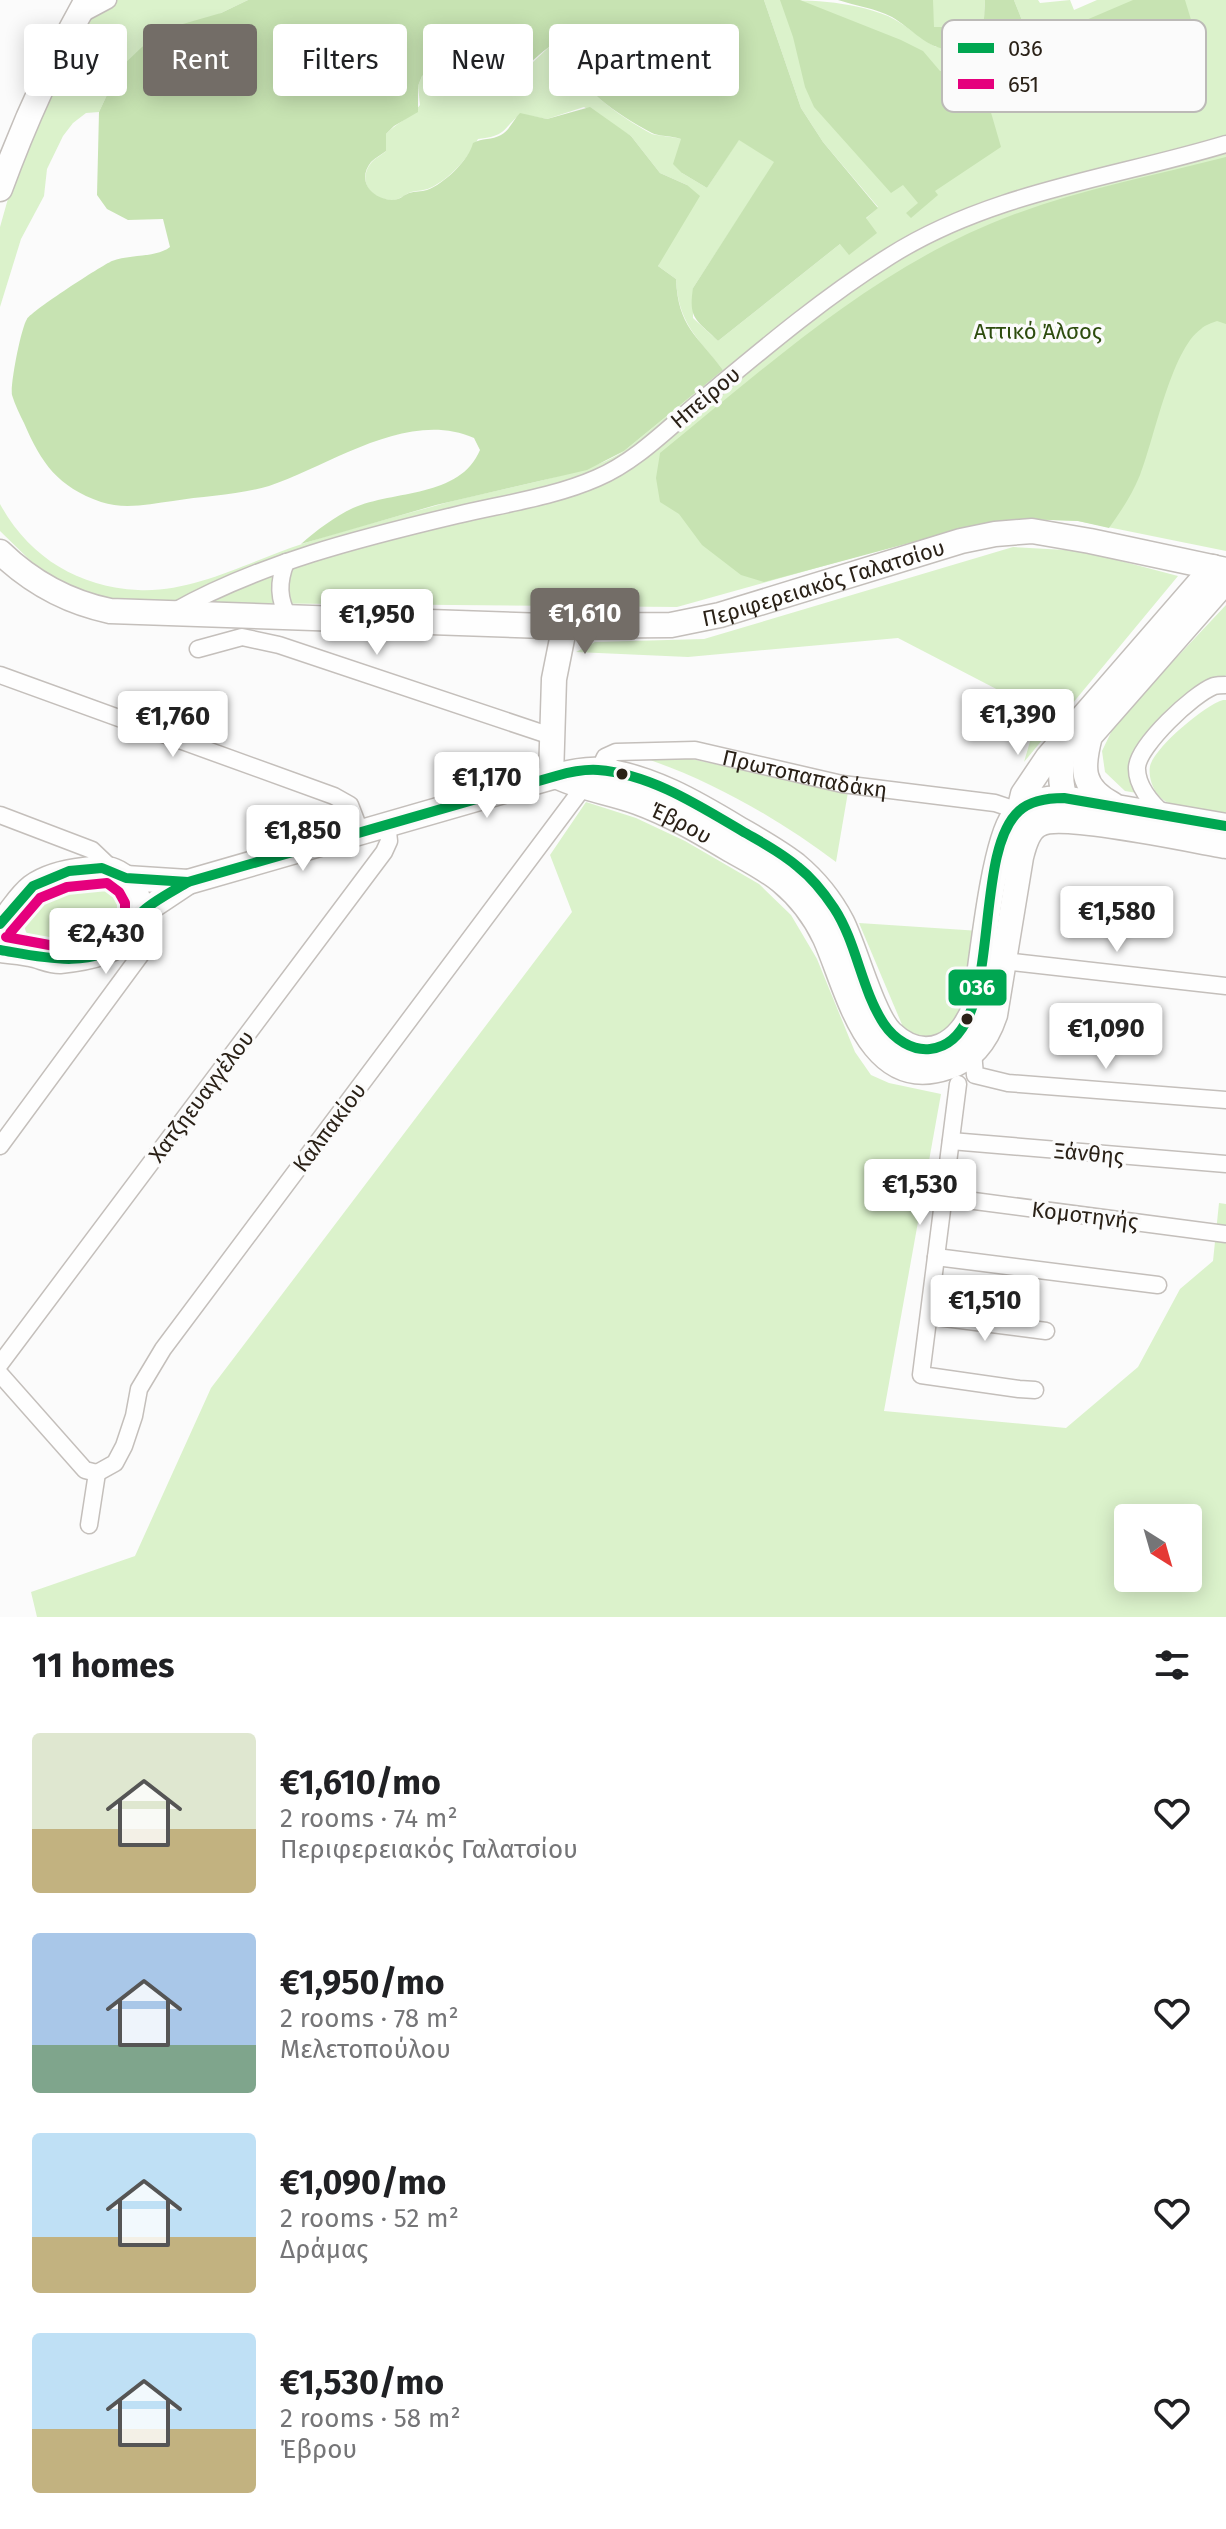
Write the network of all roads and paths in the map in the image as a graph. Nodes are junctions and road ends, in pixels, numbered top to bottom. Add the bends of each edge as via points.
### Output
1 (108, 0) edge
2 (82, 8) edge
3 (1226, 144) edge
4 (0, 189) edge
5 (0, 552) edge
6 (286, 562) junction
7 (1222, 573) edge
8 (168, 615) junction
9 (289, 618) junction
10 (555, 625) junction
11 (198, 649) dead end
12 (0, 675) edge
13 (1226, 685) edge
14 (1070, 731) junction
15 (554, 763) junction
16 (599, 770) junction
17 (579, 787) junction
18 (1064, 798) junction
19 (1117, 807) junction
20 (1019, 811) junction
21 (0, 815) edge
22 (1165, 815) junction
23 (1073, 822) junction
24 (387, 823) junction
25 (1226, 826) edge
26 (360, 831) junction
27 (1226, 846) edge
28 (120, 874) junction
29 (188, 882) junction
30 (8, 916) edge
31 (138, 920) junction
32 (0, 950) edge
33 (33, 954) junction
34 (1004, 961) junction
35 (1226, 986) edge
36 (974, 1063) junction
37 (935, 1071) junction
38 (958, 1084) junction
39 (1226, 1100) edge
40 (951, 1141) junction
41 (0, 1146) edge
42 (1226, 1164) edge
43 (944, 1197) junction
44 (1226, 1234) edge
45 (936, 1257) junction
46 (1158, 1285) dead end
47 (929, 1316) junction
48 (1046, 1331) dead end
49 (0, 1364) edge
50 (0, 1374) edge
51 (1035, 1390) dead end
52 (97, 1473) junction
53 (89, 1525) dead end

1 - 2 street
2 - 4 main road via 40,90
3 - 6 street, Ηπείρου via 1040,192 914,242 834,294 632,458 597,479
5 - 8 main road, Περιφερειακός Γαλατσίου via 24,574 69,600 110,611
6 - 8 street, Ηπείρου
6 - 9 street via 280,596
7 - 10 main road, Περιφερειακός Γαλατσίου via 1032,531 961,541 720,615 671,625
7 - 14 main road, Έβρου
7 - 19 main road via 1090,736 1085,779 1097,796
8 - 9 main road, Περιφερειακός Γαλατσίου
9 - 10 main road, Περιφερειακός Γαλατσίου
10 - 15 main road via 563,645 554,679
11 - 15 street via 242,637 279,645
12 - 26 street via 334,796 350,805
13 - 22 street via 1197,696 1141,753 1137,769 1143,789
14 - 18 main road via 1061,756
14 - 20 main road, Έβρου via 1033,777
15 - 16 main road, Έβρου
15 - 17 main road, Έβρου
15 - 24 main road
16 - 20 street, Πρωτοπαπαδάκη via 605,757 616,752 695,750 842,784 995,803
16 - 20 main road, Έβρου via 686,799 798,866 841,921 887,1028 905,1043 925,1049 953,1041 971,1018 1000,854
17 - 37 main road, Έβρου via 620,796 676,819 783,883 824,936 875,1049 905,1067
17 - 52 street, Καλπακίου via 163,1349 139,1389 115,1463
18 - 19 main road
18 - 20 main road via 1042,799
18 - 23 main road
19 - 22 main road
21 - 28 street via 92,850
22 - 25 main road
23 - 27 main road
23 - 34 main road via 1047,821 1027,838
24 - 26 main road
24 - 49 street, Χατζηευαγγέλου via 384,852
26 - 29 main road
28 - 29 main road
28 - 30 main road via 102,868 69,871 33,886
28 - 31 main road via 138,896
29 - 31 main road
30 - 33 main road
31 - 33 main road via 128,938 91,956 60,961
31 - 41 street via 150,942
32 - 33 main road
34 - 35 street
34 - 36 main road via 990,1029
36 - 37 main road
36 - 38 street
36 - 39 street via 1008,1083
37 - 38 street, Έβρου
38 - 40 street
40 - 42 street, Ξάνθης
40 - 43 street
43 - 44 street, Κομοτηνής
43 - 45 street
45 - 46 street
45 - 47 street
47 - 48 street
47 - 51 street via 921,1375
50 - 52 street via 85,1470
52 - 53 street

